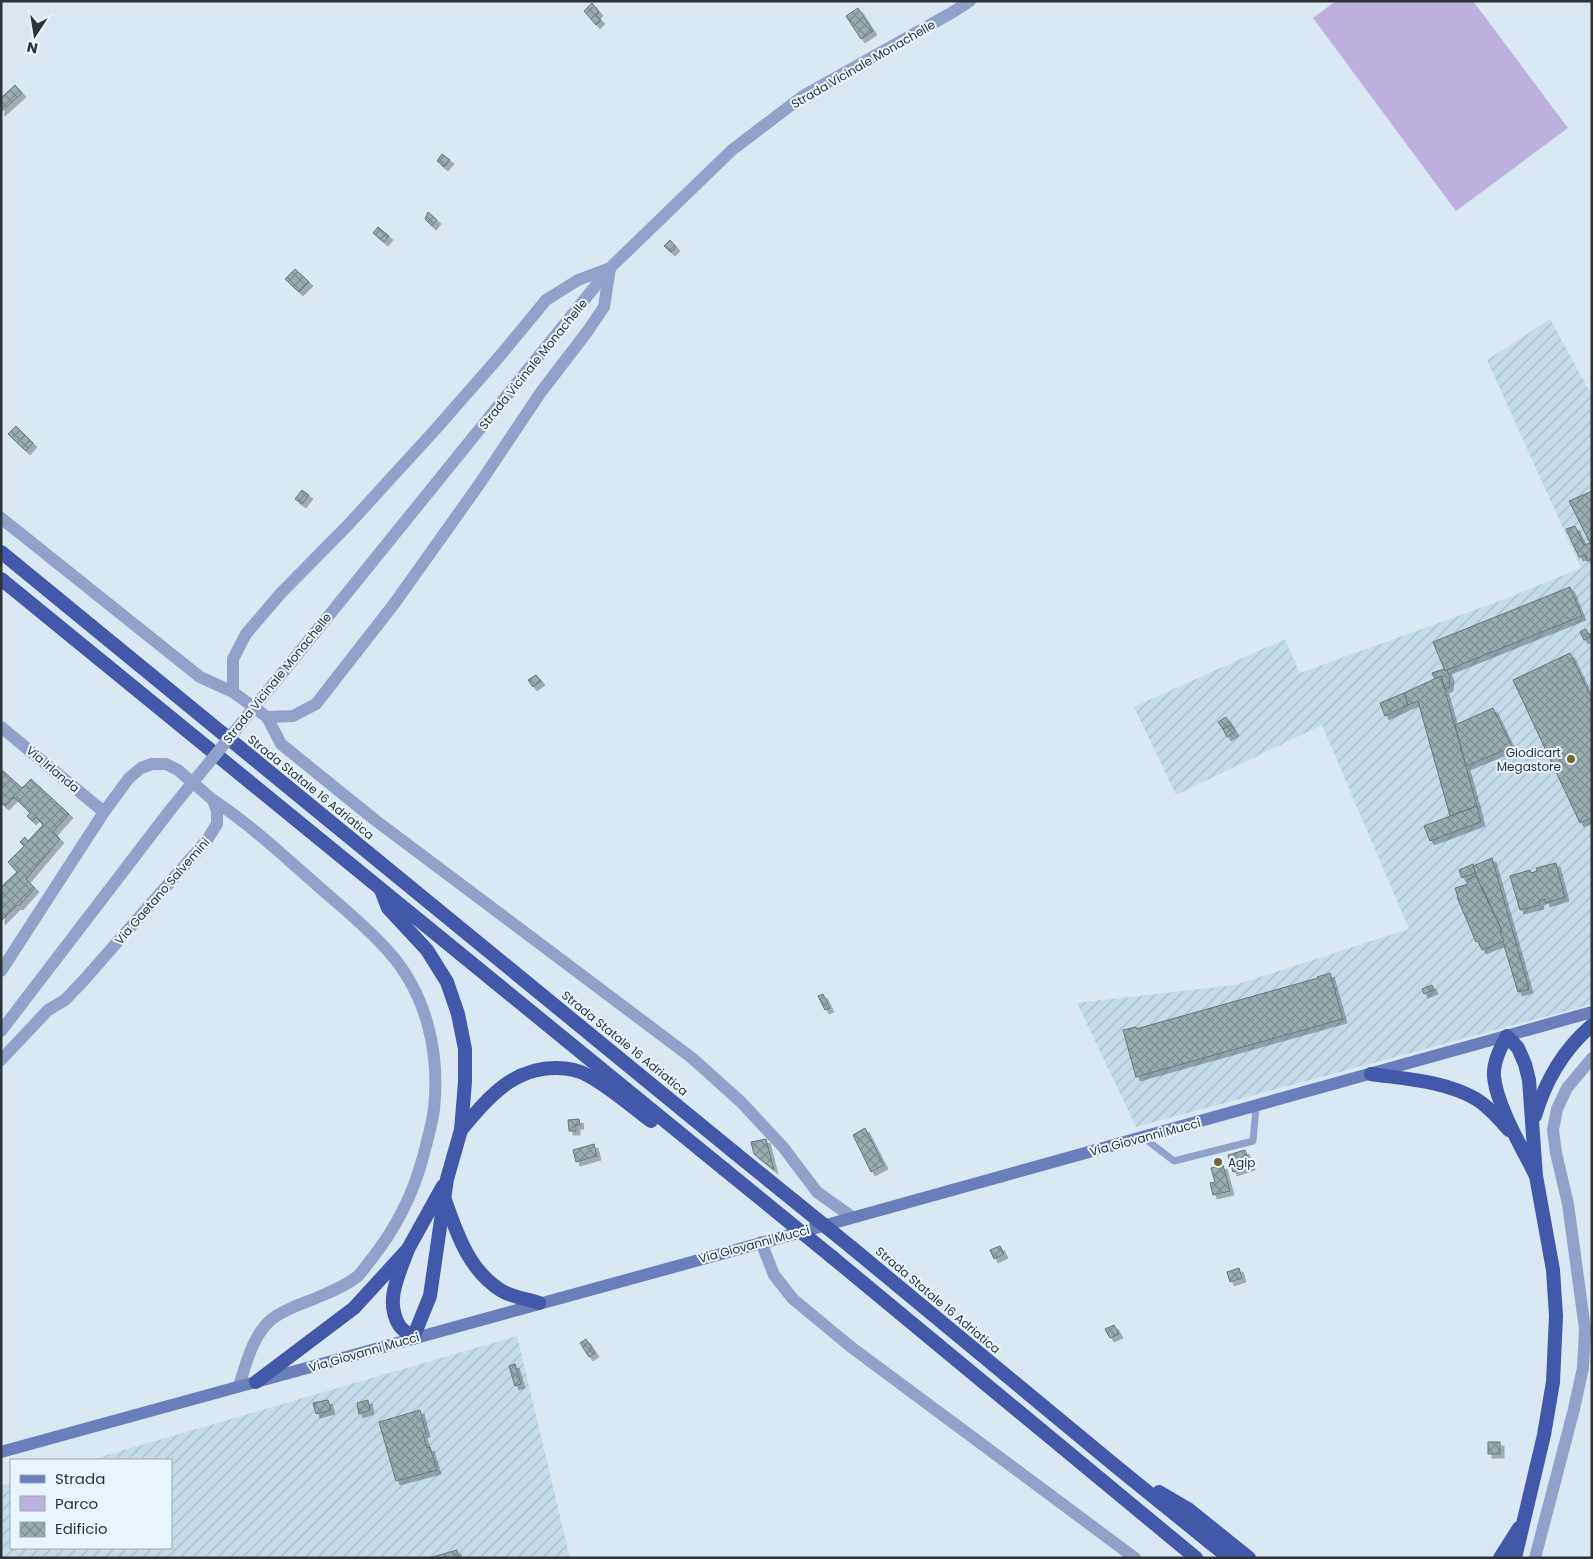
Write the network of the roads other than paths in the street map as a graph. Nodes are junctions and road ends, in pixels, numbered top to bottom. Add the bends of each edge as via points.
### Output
1 (970, 1) edge
2 (610, 268) junction
3 (1, 518) edge
4 (1, 552) edge
5 (1, 579) edge
6 (233, 692) junction
7 (267, 717) junction
8 (1, 727) edge
9 (213, 800) junction
10 (104, 812) junction
11 (380, 889) junction
12 (1, 971) edge
13 (1592, 1012) edge
14 (1592, 1025) edge
15 (1, 1031) edge
16 (1507, 1036) junction
17 (1592, 1058) edge
18 (1, 1060) edge
19 (1371, 1074) junction
20 (1256, 1108) junction
21 (1533, 1122) junction
22 (461, 1130) junction
23 (1144, 1137) junction
24 (1517, 1139) junction
25 (724, 1169) junction
26 (1536, 1176) junction
27 (447, 1179) junction
28 (444, 1199) junction
29 (852, 1217) junction
30 (761, 1242) junction
31 (408, 1249) junction
32 (539, 1303) junction
33 (413, 1338) junction
34 (256, 1382) junction
35 (239, 1386) junction
36 (1, 1452) edge
37 (1118, 1468) junction
38 (1524, 1519) junction
39 (1135, 1558) edge
40 (1196, 1558) edge
41 (1230, 1558) edge
42 (1249, 1558) edge
43 (1500, 1558) edge
44 (1515, 1558) edge
45 (1535, 1558) edge

1 - 2 street, Strada Vicinale Monachelle via 803,96 732,150
2 - 6 street via 578,280 546,300 434,432 281,593 246,634 233,659
2 - 7 street via 604,307 345,667 316,704 293,716
2 - 15 street, Strada Vicinale Monachelle, bridge via 171,809
3 - 6 street via 200,677
4 - 37 highway, Strada Statale 16 Adriatica, bridge
5 - 11 highway
6 - 7 street
7 - 29 street via 282,744 375,820 692,1058 741,1102 783,1147 817,1192
8 - 10 street, Via Irlanda
9 - 10 street via 178,770 166,764 152,764 129,778
9 - 18 street, Via Gaetano Salvemini via 217,824 207,840 84,980 65,1000 48,1010
9 - 35 street via 238,816 389,952 420,1000 432,1039 435,1083 434,1109 421,1166 404,1211 380,1249 357,1276 272,1319 258,1336
10 - 12 street
11 - 22 highway via 388,908 427,950 446,982 458,1014 465,1049
11 - 25 highway
13 - 16 main road, Via Giovanni Mucci
14 - 21 highway via 1556,1067 1541,1096
16 - 19 main road, Via Giovanni Mucci
16 - 21 highway via 1526,1064
16 - 24 highway via 1499,1049 1494,1074 1497,1094
17 - 45 street via 1567,1088 1557,1109 1553,1130 1568,1204 1585,1329 1583,1368
19 - 20 main road, Via Giovanni Mucci
19 - 24 highway via 1434,1082 1476,1099
20 - 23 main road, Via Giovanni Mucci
20 - 23 lane via 1253,1141 1206,1154 1174,1161
21 - 26 highway
22 - 25 highway via 504,1085 527,1072 543,1068 577,1070
22 - 27 highway
23 - 29 main road, Via Giovanni Mucci
24 - 26 highway
25 - 40 highway, bridge
26 - 38 highway via 1553,1270 1556,1316 1553,1382
27 - 28 highway
27 - 31 highway
28 - 32 highway via 460,1242 479,1272 502,1291
28 - 33 highway via 430,1296
29 - 30 main road, Via Giovanni Mucci
30 - 32 main road, Via Giovanni Mucci
30 - 39 street via 774,1275 793,1299 851,1347
31 - 33 highway via 392,1296 393,1313 400,1326
31 - 34 highway via 354,1308
32 - 33 main road, Via Giovanni Mucci
33 - 34 main road, Via Giovanni Mucci
34 - 35 main road, Via Giovanni Mucci
35 - 36 main road, Via Giovanni Mucci
37 - 41 highway, Strada Statale 16 Adriatica
37 - 42 highway via 1188,1510
38 - 43 highway
38 - 44 highway

